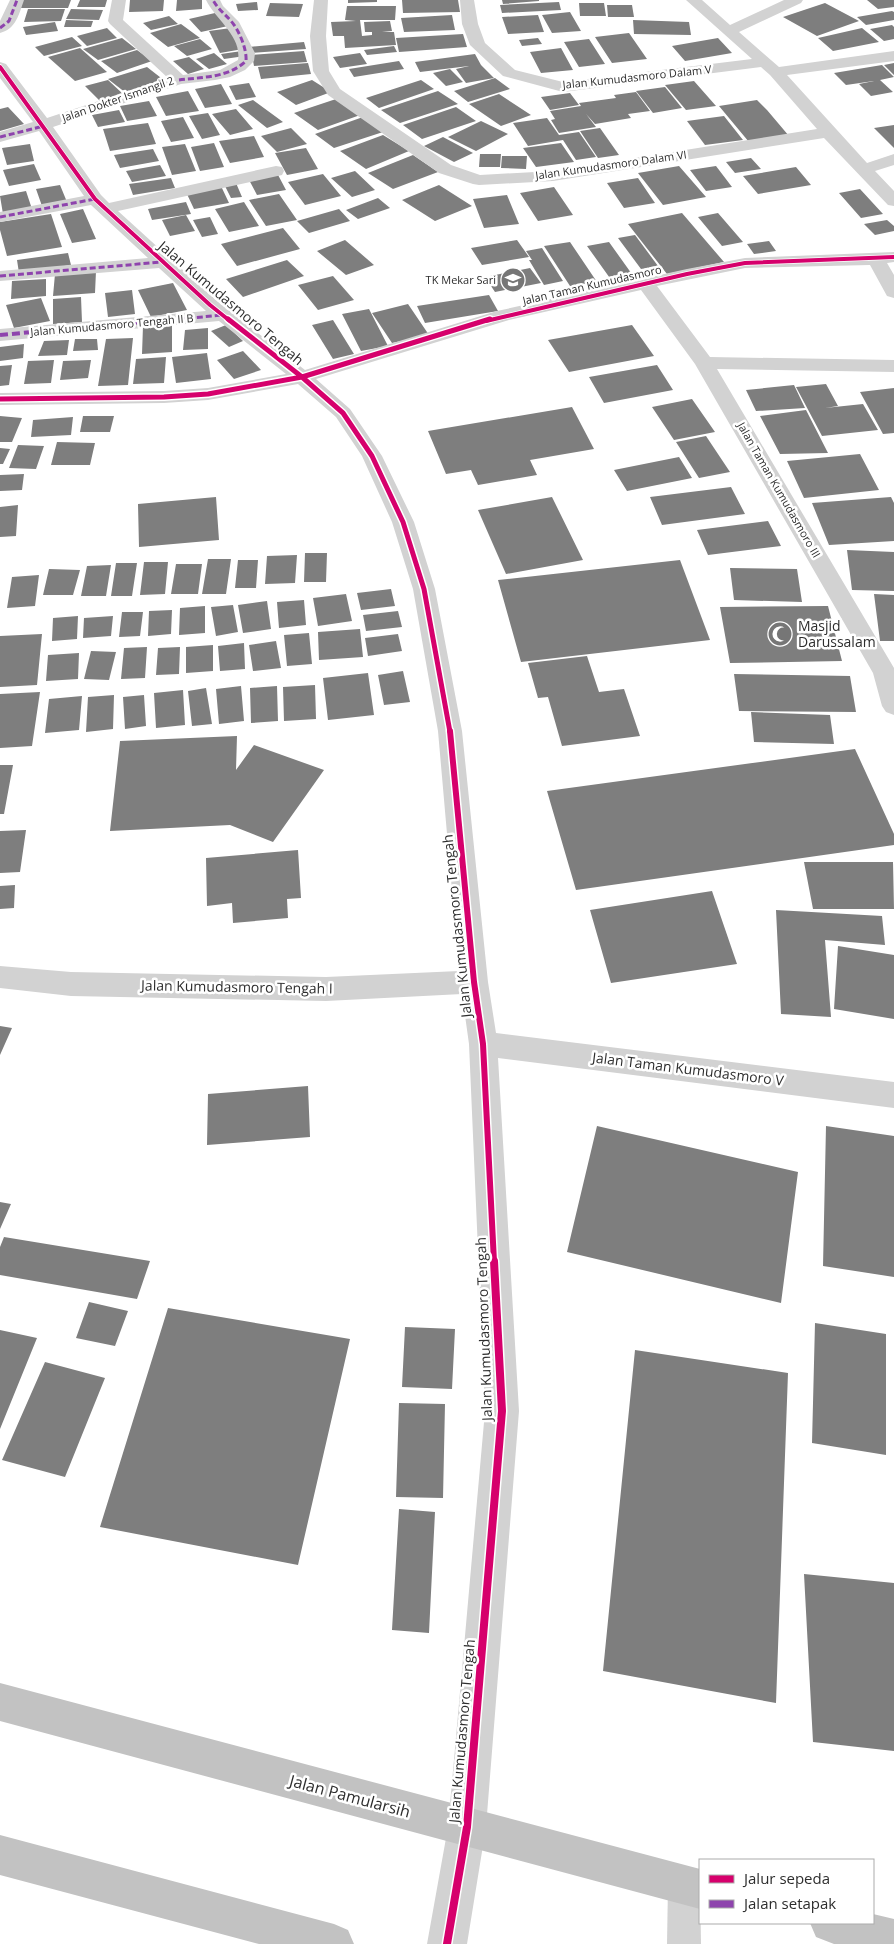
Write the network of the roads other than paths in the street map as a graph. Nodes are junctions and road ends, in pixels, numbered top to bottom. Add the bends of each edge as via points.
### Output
1 (16, 0) edge
2 (119, 0) edge
3 (214, 0) edge
4 (321, 0) edge
5 (467, 0) edge
6 (693, 0) edge
7 (796, 0) edge
8 (0, 28) edge
9 (729, 31) junction
10 (894, 56) edge
11 (0, 67) edge
12 (771, 67) junction
13 (179, 80) junction
14 (44, 126) junction
15 (828, 132) junction
16 (0, 136) edge
17 (894, 159) edge
18 (865, 169) junction
19 (276, 170) dead end
20 (894, 201) edge
21 (100, 204) junction
22 (0, 217) edge
23 (885, 258) edge
24 (162, 262) junction
25 (0, 276) edge
26 (646, 284) junction
27 (894, 292) edge
28 (223, 315) junction
29 (0, 335) edge
30 (704, 363) junction
31 (894, 366) edge
32 (302, 377) junction
33 (0, 399) edge
34 (894, 706) edge
35 (0, 976) edge
36 (474, 982) junction
37 (483, 1044) junction
38 (894, 1095) edge
39 (0, 1702) edge
40 (467, 1827) junction
41 (0, 1855) edge
42 (692, 1887) edge
43 (834, 1924) edge
44 (894, 1940) edge
45 (334, 1944) edge
46 (447, 1944) edge
47 (684, 1944) edge

1 - 8 street via 8,21
2 - 13 street, Jalan Dokter Ismangil 2 via 115,21
3 - 13 street via 217,8 232,22 247,53 246,60 235,70
4 - 15 street, Jalan Kumudasmoro Dalam VI via 318,36 321,71 334,92 445,169 479,180 553,176
5 - 12 street, Jalan Kumudasmoro Dalam V via 470,24 478,45 510,73 563,87
6 - 9 street
7 - 9 street
9 - 12 street
10 - 12 street, Jalan Kumudasmoro Dalam V
11 - 14 street, Jalan Kumudasmoro Tengah
12 - 15 street
13 - 14 street, Jalan Dokter Ismangil 2
14 - 16 street, Jalan Dokter Ismangil 2
14 - 21 street, Jalan Kumudasmoro Tengah
15 - 18 street
17 - 18 street
18 - 20 street
19 - 21 street
21 - 22 street
21 - 24 street, Jalan Kumudasmoro Tengah
23 - 26 street, Jalan Taman Kumudasmoro via 745,263
23 - 27 street
24 - 25 street
24 - 28 street, Jalan Kumudasmoro Tengah
26 - 30 street, Jalan Taman Kumudasmoro III
26 - 32 street, Jalan Taman Kumudasmoro via 504,315
28 - 29 street, Jalan Kumudasmoro Tengah II B
28 - 32 street, Jalan Kumudasmoro Tengah
30 - 31 street
30 - 34 street, Jalan Taman Kumudasmoro III via 885,674
32 - 33 street, Jalan Taman Kumudasmoro via 208,394
32 - 36 street, Jalan Kumudasmoro Tengah via 343,413 372,456 403,522 424,589 450,731
35 - 36 street, Jalan Kumudasmoro Tengah I via 71,984 326,989
36 - 37 street, Jalan Kumudasmoro Tengah
37 - 38 street, Jalan Taman Kumudasmoro V
37 - 40 street, Jalan Kumudasmoro Tengah via 502,1410
39 - 40 highway, Jalan Pamularsih
40 - 42 highway, Jalan Pamularsih
40 - 46 street, Jalan Kumudasmoro Tengah
41 - 45 highway
42 - 47 lane
43 - 44 highway

